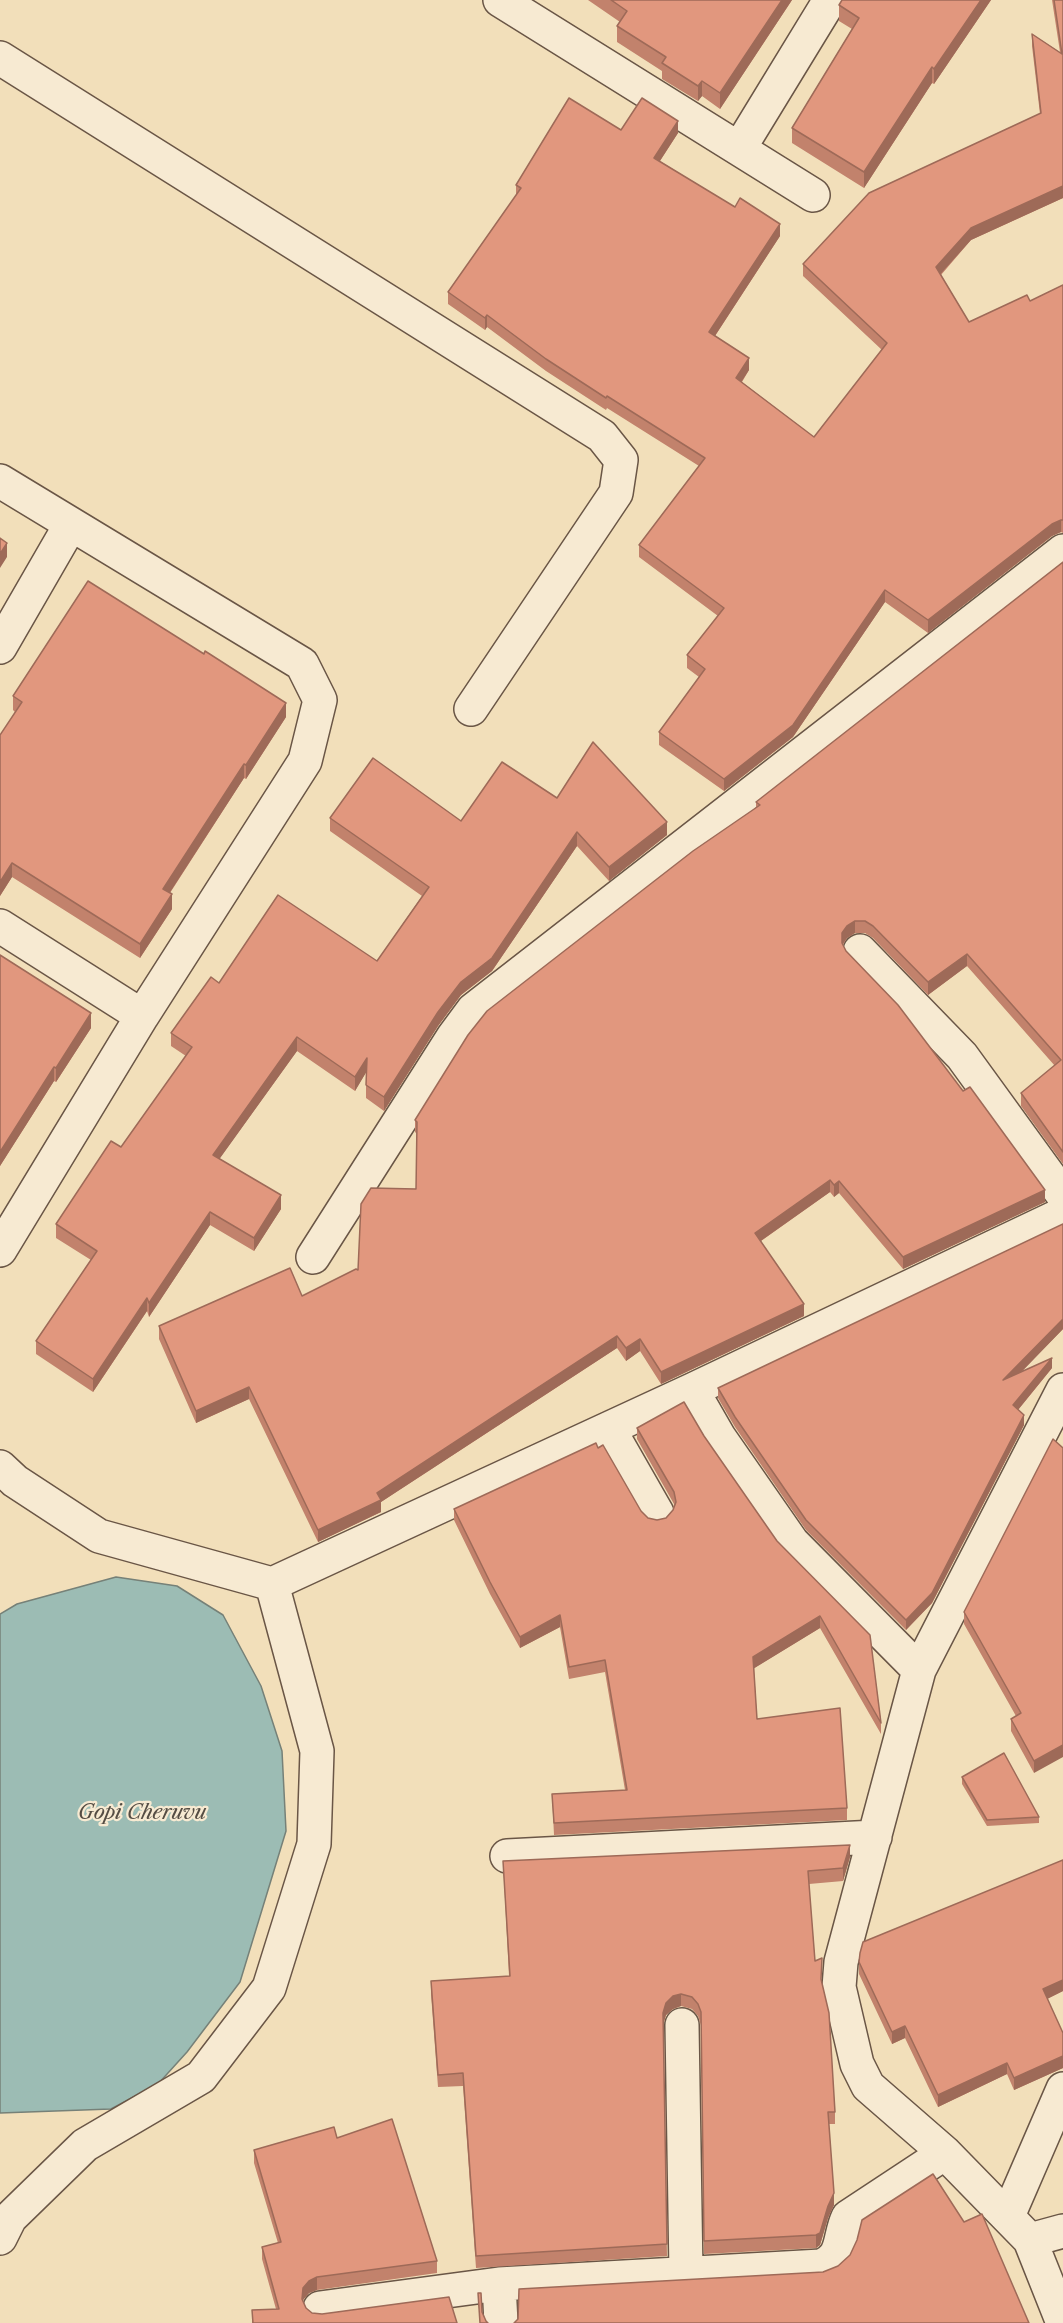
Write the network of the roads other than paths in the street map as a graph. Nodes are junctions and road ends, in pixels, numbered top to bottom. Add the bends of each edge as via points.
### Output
1 (500, 0) edge
2 (830, 0) edge
3 (0, 58) edge
4 (739, 149) junction
5 (813, 195) dead end
6 (0, 481) edge
7 (71, 524) junction
8 (1063, 551) edge
9 (0, 647) edge
10 (471, 709) dead end
11 (0, 926) edge
12 (860, 951) dead end
13 (142, 1016) junction
14 (1063, 1195) edge
15 (1063, 1214) edge
16 (0, 1251) edge
17 (313, 1257) dead end
18 (692, 1390) junction
19 (1060, 1402) edge
20 (609, 1429) junction
21 (0, 1467) edge
22 (657, 1513) dead end
23 (272, 1584) junction
24 (919, 1670) junction
25 (875, 1838) junction
26 (507, 1856) dead end
27 (682, 2025) dead end
28 (1063, 2090) edge
29 (945, 2154) junction
30 (1008, 2216) junction
31 (1063, 2231) edge
32 (0, 2238) edge
33 (1030, 2240) junction
34 (686, 2273) junction
35 (499, 2284) junction
36 (320, 2308) dead end
37 (501, 2323) edge
38 (1062, 2323) edge

1 - 4 street
2 - 4 street
3 - 10 street via 602,436 621,460 616,493
4 - 5 street
6 - 7 street
7 - 9 street
7 - 13 street via 302,664 320,700 305,761
8 - 17 street via 473,1010
11 - 13 street
12 - 14 street via 963,1056
13 - 16 street
15 - 18 street
18 - 20 street
18 - 24 street via 719,1437 792,1542
19 - 24 street
20 - 22 street
20 - 23 street
21 - 23 street via 99,1536
23 - 32 street via 317,1751 314,1844 269,1988 201,2077 85,2145 10,2218
24 - 25 street
25 - 26 street
25 - 29 street via 841,1962 839,1987 857,2064 868,2086
27 - 34 street
28 - 30 street
29 - 30 street
29 - 34 street via 848,2217 832,2261 821,2265
30 - 33 street
31 - 33 street
33 - 38 street
34 - 35 street
35 - 36 street
35 - 37 street

